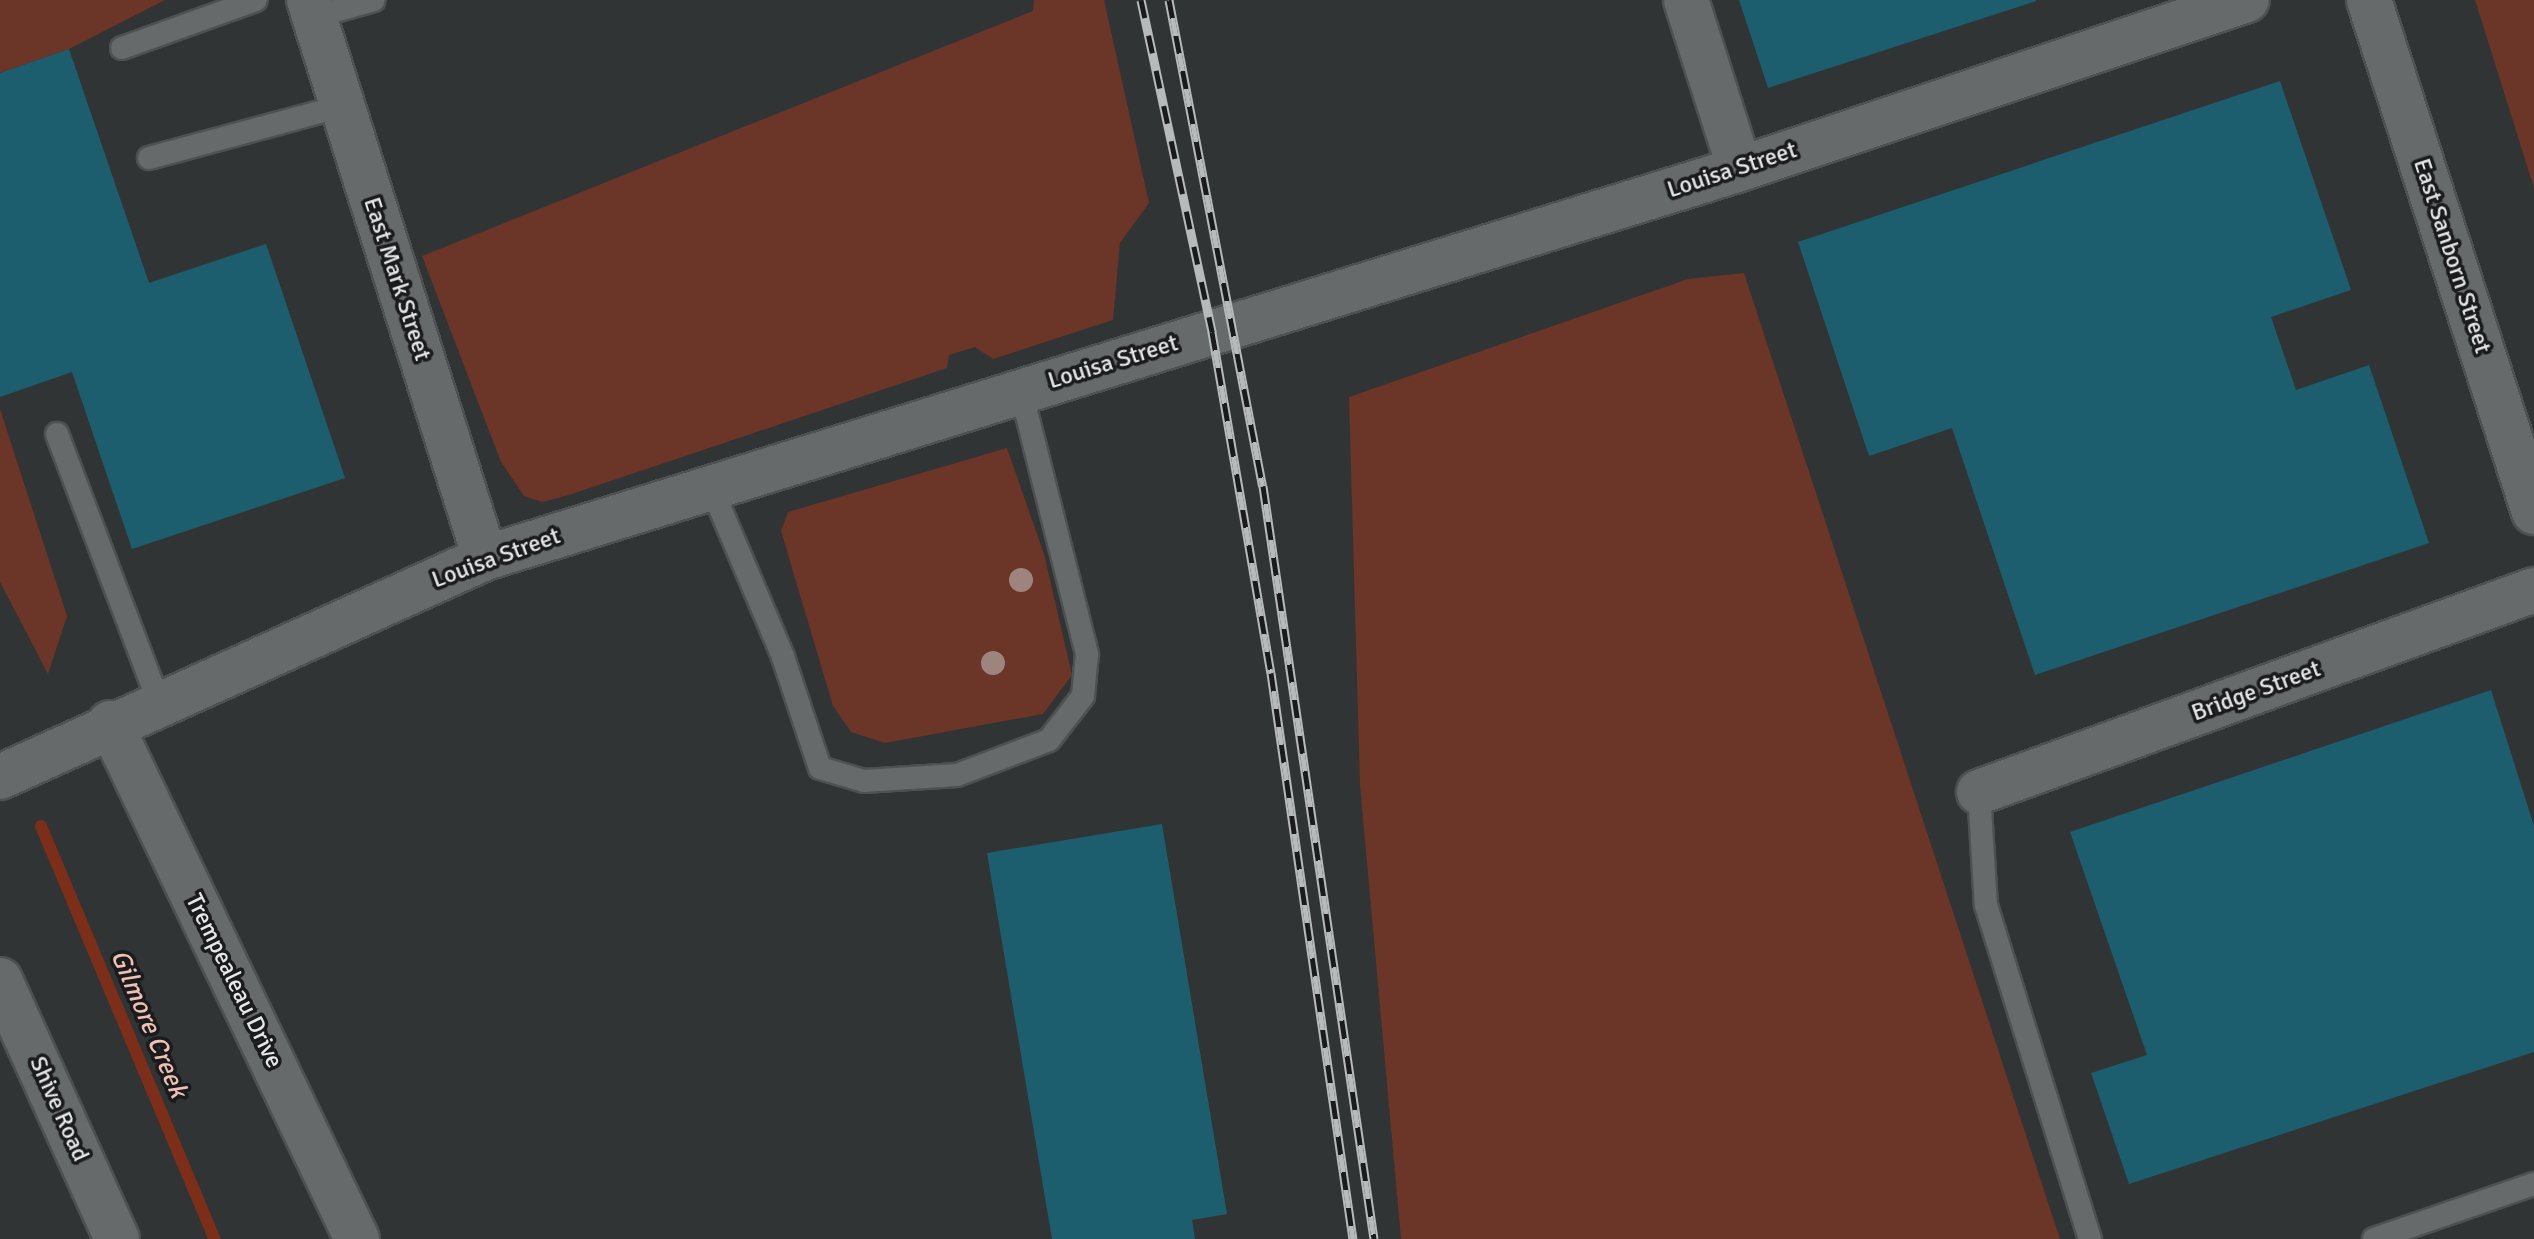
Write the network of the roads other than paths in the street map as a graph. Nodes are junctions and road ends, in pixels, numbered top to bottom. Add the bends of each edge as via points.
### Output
1 (256, 0) edge
2 (374, 0) edge
3 (1686, 0) edge
4 (2247, 0) edge
5 (2369, 0) edge
6 (311, 8) edge
7 (122, 48) dead end
8 (342, 106) junction
9 (149, 158) dead end
10 (1740, 169) junction
11 (1021, 391) junction
12 (57, 434) dead end
13 (2522, 436) edge
14 (711, 487) junction
15 (2534, 512) edge
16 (485, 558) junction
17 (2534, 590) edge
18 (159, 702) junction
19 (110, 723) junction
20 (0, 777) edge
21 (1979, 792) joint
22 (0, 980) edge
23 (2534, 1184) edge
24 (117, 1239) edge
25 (357, 1239) edge
26 (2090, 1239) edge
27 (2374, 1239) edge

1 - 7 lane
2 - 6 lane
3 - 10 street
4 - 10 street, Louisa Street
5 - 13 street, East Sanborn Street
6 - 8 street, East Mark Street
8 - 9 lane
8 - 16 street, East Mark Street
10 - 11 street, Louisa Street
11 - 14 street, Louisa Street
11 - 14 lane via 1087,654 1083,696 1049,740 957,775 864,781 820,768 783,657
12 - 18 lane
13 - 15 street, East Sanborn Street
14 - 16 street, Louisa Street
16 - 18 street, Louisa Street
17 - 21 street, Bridge Street
18 - 19 street, Louisa Street
19 - 20 street, Louisa Street
19 - 25 street, Trempealeau Drive
21 - 26 lane via 1986,905
22 - 24 street, Shive Road
23 - 27 lane

